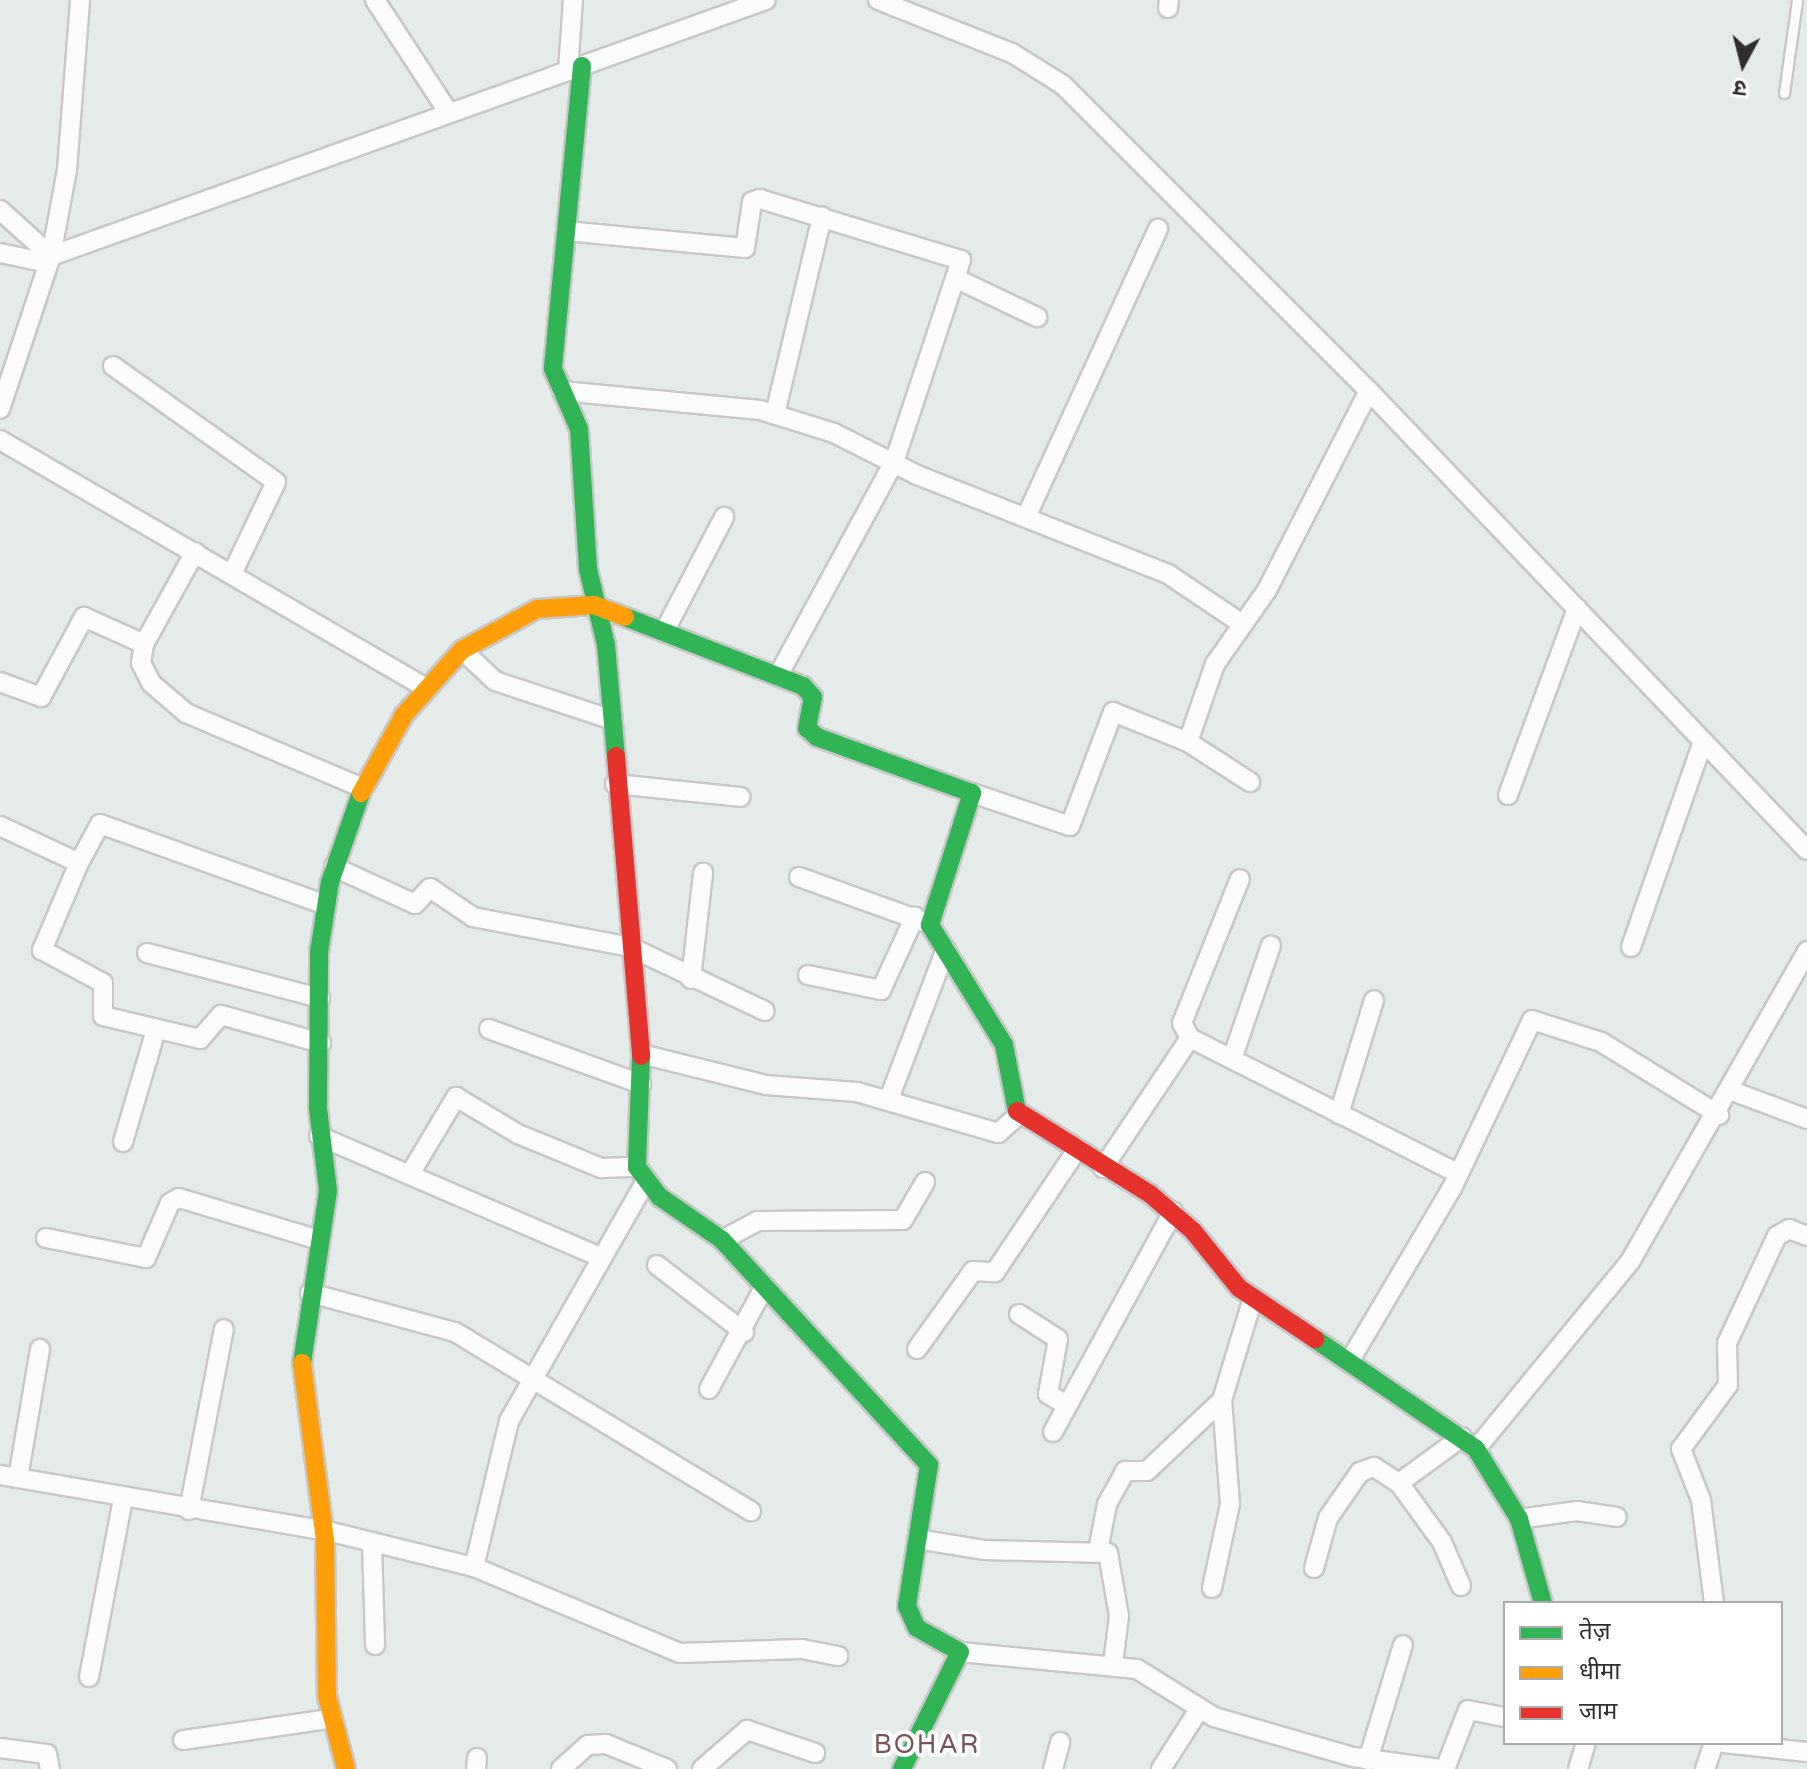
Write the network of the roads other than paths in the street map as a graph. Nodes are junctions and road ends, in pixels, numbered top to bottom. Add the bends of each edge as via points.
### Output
1 (80, 0) edge
2 (375, 0) edge
3 (573, 0) edge
4 (766, 0) edge
5 (878, 0) edge
6 (1797, 0) edge
7 (742, 6) edge
8 (575, 69) junction
9 (1784, 93) dead end
10 (449, 113) junction
11 (0, 210) edge
12 (822, 217) junction
13 (1158, 229) dead end
14 (566, 231) junction
15 (0, 253) edge
16 (50, 260) junction
17 (957, 279) junction
18 (1037, 317) dead end
19 (113, 366) dead end
20 (562, 391) junction
21 (1369, 391) junction
22 (0, 407) edge
23 (775, 414) junction
24 (0, 440) edge
25 (894, 462) junction
26 (1027, 515) junction
27 (724, 517) dead end
28 (195, 552) junction
29 (232, 574) junction
30 (594, 605) junction
31 (1577, 608) junction
32 (1242, 624) junction
33 (664, 632) junction
34 (144, 644) junction
35 (462, 650) junction
36 (778, 676) junction
37 (0, 682) edge
38 (427, 689) junction
39 (610, 719) junction
40 (1703, 741) junction
41 (1188, 742) junction
42 (1250, 782) dead end
43 (615, 784) junction
44 (363, 788) junction
45 (972, 793) junction
46 (1508, 795) dead end
47 (740, 797) dead end
48 (0, 826) edge
49 (1807, 850) edge
50 (79, 863) junction
51 (334, 867) junction
52 (703, 873) dead end
53 (799, 877) dead end
54 (1240, 879) dead end
55 (326, 905) junction
56 (922, 921) junction
57 (1271, 945) dead end
58 (630, 947) junction
59 (1631, 947) dead end
60 (946, 949) junction
61 (1807, 951) edge
62 (147, 953) dead end
63 (808, 975) dead end
64 (691, 979) junction
65 (320, 998) junction
66 (1374, 1000) dead end
67 (765, 1011) dead end
68 (489, 1029) dead end
69 (156, 1030) junction
70 (1190, 1038) junction
71 (321, 1043) junction
72 (641, 1054) junction
73 (1232, 1059) junction
74 (641, 1084) junction
75 (1732, 1091) junction
76 (889, 1099) junction
77 (1339, 1114) junction
78 (1019, 1115) junction
79 (1719, 1115) junction
80 (1807, 1119) edge
81 (319, 1136) junction
82 (123, 1142) dead end
83 (1076, 1151) junction
84 (1103, 1168) junction
85 (410, 1174) junction
86 (642, 1174) junction
87 (1459, 1174) junction
88 (925, 1182) dead end
89 (1173, 1212) junction
90 (1807, 1236) edge
91 (46, 1238) dead end
92 (319, 1240) junction
93 (722, 1240) junction
94 (602, 1258) junction
95 (657, 1265) dead end
96 (765, 1286) junction
97 (310, 1293) junction
98 (1253, 1298) junction
99 (1019, 1314) dead end
100 (224, 1329) dead end
101 (744, 1332) junction
102 (40, 1349) dead end
103 (917, 1349) dead end
104 (1349, 1362) junction
105 (532, 1380) junction
106 (709, 1389) dead end
107 (1222, 1400) junction
108 (1066, 1405) junction
109 (1053, 1432) dead end
110 (1469, 1443) junction
111 (9, 1477) edge
112 (1399, 1483) junction
113 (123, 1498) junction
114 (189, 1510) junction
115 (751, 1511) dead end
116 (1617, 1517) dead end
117 (1519, 1519) junction
118 (323, 1530) junction
119 (917, 1539) junction
120 (372, 1542) junction
121 (1098, 1551) junction
122 (474, 1567) junction
123 (1314, 1568) dead end
124 (1461, 1586) dead end
125 (1212, 1588) dead end
126 (1542, 1601) edge
127 (1714, 1601) edge
128 (375, 1645) dead end
129 (1403, 1645) dead end
130 (960, 1652) junction
131 (838, 1656) dead end
132 (1113, 1664) junction
133 (89, 1677) dead end
134 (1198, 1711) junction
135 (1503, 1717) edge
136 (329, 1719) junction
137 (183, 1740) dead end
138 (1060, 1742) dead end
139 (1585, 1745) edge
140 (1713, 1745) edge
141 (1742, 1745) edge
142 (0, 1748) edge
143 (1807, 1752) edge
144 (815, 1753) dead end
145 (1374, 1763) edge
146 (50, 1769) edge
147 (346, 1769) edge
148 (561, 1769) edge
149 (667, 1769) edge
150 (702, 1769) edge
151 (902, 1769) edge
152 (1053, 1769) edge
153 (1161, 1769) edge
154 (1444, 1769) edge
155 (1578, 1769) edge
156 (1705, 1769) edge

1 - 16 street via 67,170
2 - 10 street
3 - 8 street
4 - 7 street
5 - 21 street via 1012,53 1063,85
6 - 9 lane
7 - 8 street
8 - 10 street
8 - 14 street
10 - 16 street
11 - 16 street
12 - 14 street via 755,199 749,245 740,249
12 - 17 street via 956,258 963,264
12 - 23 street
13 - 26 street
14 - 20 street via 553,369
15 - 16 street
16 - 22 street
17 - 18 street
17 - 25 street
19 - 29 street via 276,482
20 - 23 street
20 - 30 street via 579,429 586,475
21 - 31 street
21 - 32 street
23 - 25 street
24 - 28 street
25 - 26 street
25 - 36 street
26 - 32 street via 1168,574
27 - 33 street
28 - 29 street
28 - 34 street
29 - 38 street
30 - 33 street
30 - 35 street via 537,609
30 - 39 street via 606,645
31 - 40 street
31 - 46 street
32 - 41 street via 1215,664
33 - 36 street
34 - 37 street via 84,617 41,697
34 - 44 street via 141,663 172,704
35 - 38 street
35 - 39 street via 495,681
36 - 45 street via 810,691 807,728 817,737
38 - 44 street
39 - 43 street
40 - 49 street
40 - 59 street
41 - 42 street
41 - 45 street via 1113,712 1070,826
43 - 47 street
43 - 58 street
44 - 51 street
45 - 56 street
48 - 50 street
50 - 55 street via 100,824
50 - 69 street via 42,953 103,983 103,1016
51 - 55 street
51 - 58 street via 415,904 430,888 473,917
52 - 64 street
53 - 56 street
54 - 70 street via 1182,1023
55 - 65 street
56 - 60 street
56 - 63 street via 881,990
57 - 73 street
58 - 64 street
58 - 72 street
60 - 76 street
60 - 78 street via 1004,1045
61 - 75 street
62 - 65 street
64 - 67 street
65 - 71 street
66 - 77 street
68 - 74 street
69 - 71 street via 200,1039 221,1015
69 - 82 street
70 - 73 street
70 - 84 street
71 - 81 street
72 - 74 street
72 - 76 street via 766,1085
73 - 77 street
74 - 86 street
75 - 79 street
75 - 80 street
76 - 78 street via 998,1133
77 - 87 street
78 - 83 street
79 - 87 street via 1601,1042 1538,1018
79 - 110 street via 1631,1260
81 - 85 street
81 - 92 street via 328,1191
83 - 84 street
83 - 103 street via 995,1272 973,1271
84 - 89 street
85 - 86 street via 456,1097 518,1134 601,1168
85 - 94 street
86 - 93 street
86 - 94 street
87 - 104 street
88 - 93 street via 903,1220 757,1221
89 - 98 street
89 - 108 street
90 - 127 street via 1784,1229 1777,1236 1727,1343 1728,1385 1681,1449 1701,1500
91 - 92 street via 146,1258 170,1203 179,1198
92 - 97 street
93 - 96 street
94 - 105 street
95 - 101 street
96 - 101 street
96 - 119 street via 885,1425 929,1465
97 - 105 street via 445,1327
97 - 118 street via 301,1390
98 - 104 street
98 - 107 street
99 - 108 street via 1058,1339 1048,1394
100 - 114 street
101 - 106 street
102 - 111 street
104 - 110 street
105 - 115 street
105 - 122 street via 499,1448
107 - 121 street via 1147,1471 1125,1471 1107,1504
107 - 125 street via 1230,1504
108 - 109 street
110 - 112 street
110 - 117 street
111 - 113 street
112 - 123 street via 1374,1467 1360,1472 1328,1518
112 - 124 street via 1442,1542
113 - 114 street
113 - 133 street
114 - 118 street
116 - 117 street via 1577,1511
117 - 126 street
118 - 120 street
118 - 136 street
119 - 121 street via 985,1550
119 - 130 street via 910,1618
120 - 122 street
120 - 128 street
121 - 132 street via 1111,1558 1118,1602
122 - 131 street via 680,1653 802,1649
129 - 145 street
130 - 132 street
130 - 151 street
132 - 134 street via 1153,1678
134 - 145 street
134 - 153 street
135 - 154 street via 1468,1710
136 - 137 street
136 - 147 street
138 - 152 street
139 - 155 street
140 - 156 street
141 - 143 street
142 - 146 street via 47,1754
144 - 150 street via 747,1730
145 - 154 street
148 - 149 street via 588,1745 606,1744

